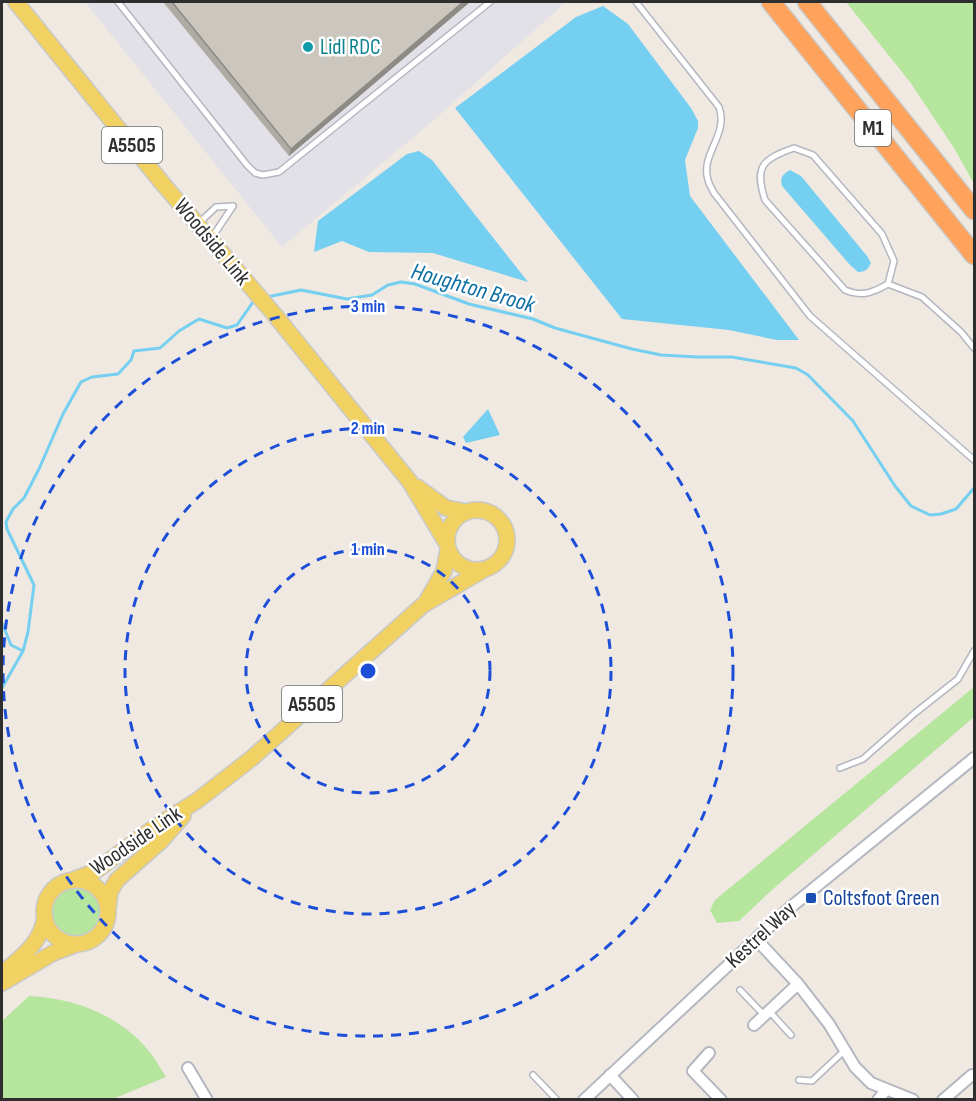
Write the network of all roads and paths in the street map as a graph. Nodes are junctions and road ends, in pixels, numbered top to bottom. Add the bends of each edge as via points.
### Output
1 (16, 2) edge
2 (118, 2) edge
3 (490, 2) edge
4 (636, 2) edge
5 (771, 2) edge
6 (807, 2) edge
7 (975, 210) edge
8 (197, 224) junction
9 (211, 240) junction
10 (975, 255) edge
11 (888, 284) junction
12 (975, 348) edge
13 (975, 460) edge
14 (410, 482) junction
15 (467, 512) junction
16 (447, 547) junction
17 (485, 569) junction
18 (423, 605) junction
19 (975, 651) edge
20 (975, 758) edge
21 (840, 768) dead end
22 (198, 800) junction
23 (73, 880) junction
24 (108, 910) junction
25 (45, 917) junction
26 (756, 939) junction
27 (83, 943) junction
28 (2, 974) edge
29 (2, 983) edge
30 (798, 984) junction
31 (740, 990) dead end
32 (767, 1013) junction
33 (754, 1025) dead end
34 (791, 1035) dead end
35 (844, 1051) junction
36 (708, 1053) dead end
37 (188, 1068) dead end
38 (972, 1074) dead end
39 (533, 1075) dead end
40 (610, 1075) junction
41 (799, 1080) dead end
42 (886, 1090) junction
43 (207, 1100) edge
44 (557, 1100) edge
45 (584, 1100) edge
46 (633, 1100) edge
47 (721, 1100) edge
48 (878, 1100) edge
49 (913, 1100) edge
50 (943, 1100) edge

1 - 8 main road, Woodside Link / A5505
2 - 3 lane via 234,150 255,173 263,176 279,172
4 - 13 lane via 719,107 723,118 708,161 707,179 714,193 810,315
5 - 10 highway, M1
6 - 7 highway, M1
8 - 9 main road, Woodside Link / A5505
8 - 9 lane via 216,207 233,206
9 - 14 main road, Woodside Link / A5505
11 - 11 lane via 894,261 882,234 813,155 794,148 763,165 759,182 765,200 845,290 868,294
11 - 12 lane via 922,297
14 - 15 main road, Woodside Link / A5505 via 440,505
14 - 16 main road, Woodside Link / A5505
15 - 16 main road, A5505 via 459,515 449,528
15 - 17 main road, A5505 via 489,513 506,533 505,551
16 - 17 main road, A5505 via 462,567
16 - 18 main road, Woodside Link / A5505 via 444,571
17 - 18 main road, Woodside Link / A5505
18 - 22 main road, Woodside Link / A5505 via 252,758
19 - 21 lane via 958,679 863,759
20 - 26 street, Kestrel Way via 844,862
22 - 23 main road, Woodside Link / A5505 via 93,872
22 - 24 main road, Woodside Link / A5505 via 160,842 117,880 110,892
23 - 24 main road, Woodside Link via 97,888
23 - 25 main road, Woodside Link via 51,892
24 - 27 main road, Woodside Link via 98,934
25 - 27 main road via 54,935
25 - 28 main road, Woodside Link via 34,944
26 - 30 street
26 - 40 street, Kestrel Way
27 - 29 main road, Woodside Link via 63,948
30 - 32 street
30 - 35 street
31 - 32 lane
32 - 33 street
32 - 34 lane
35 - 41 lane via 812,1081
35 - 42 street via 871,1083
36 - 47 street via 693,1071
37 - 43 street
38 - 50 street
39 - 44 lane
40 - 45 street, Kestrel Way
40 - 46 street
42 - 48 street
42 - 49 street

